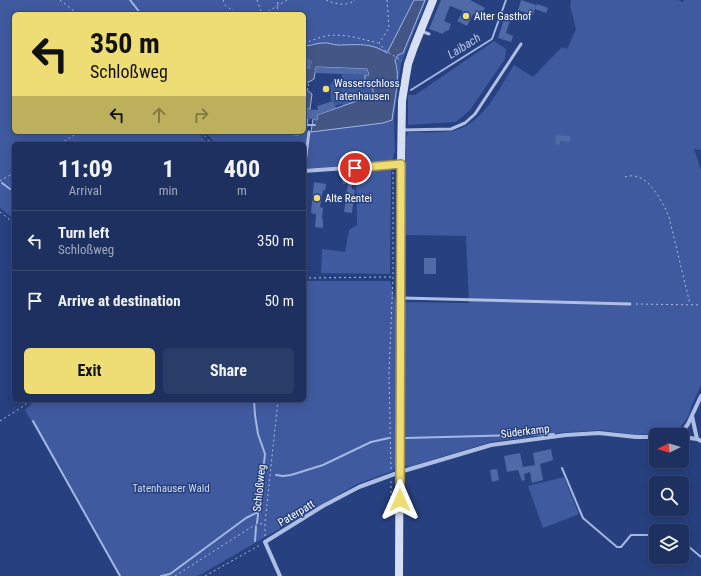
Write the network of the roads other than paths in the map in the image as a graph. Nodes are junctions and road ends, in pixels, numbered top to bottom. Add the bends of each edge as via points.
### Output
1 (433, 0) edge
2 (421, 31) junction
3 (429, 34) dead end
4 (522, 44) dead end
5 (402, 130) junction
6 (309, 132) dead end
7 (306, 155) edge
8 (397, 165) junction
9 (306, 171) edge
10 (400, 298) junction
11 (630, 304) road end
12 (701, 396) edge
13 (692, 416) junction
14 (685, 428) edge
15 (649, 437) edge
16 (689, 438) edge
17 (699, 440) edge
18 (400, 472) junction
19 (280, 576) edge
20 (399, 576) edge

1 - 2 main road
2 - 3 lane
2 - 5 main road via 404,82
4 - 5 lane via 475,114 465,123 451,129
5 - 8 main road
6 - 7 lane
8 - 9 street
8 - 10 main road
10 - 11 lane
10 - 18 main road
12 - 13 street
13 - 14 street
13 - 17 street
15 - 18 street, Süderkamp via 598,433 491,444
16 - 17 street
18 - 19 street, Paterpatt via 359,487 265,542
18 - 20 main road

